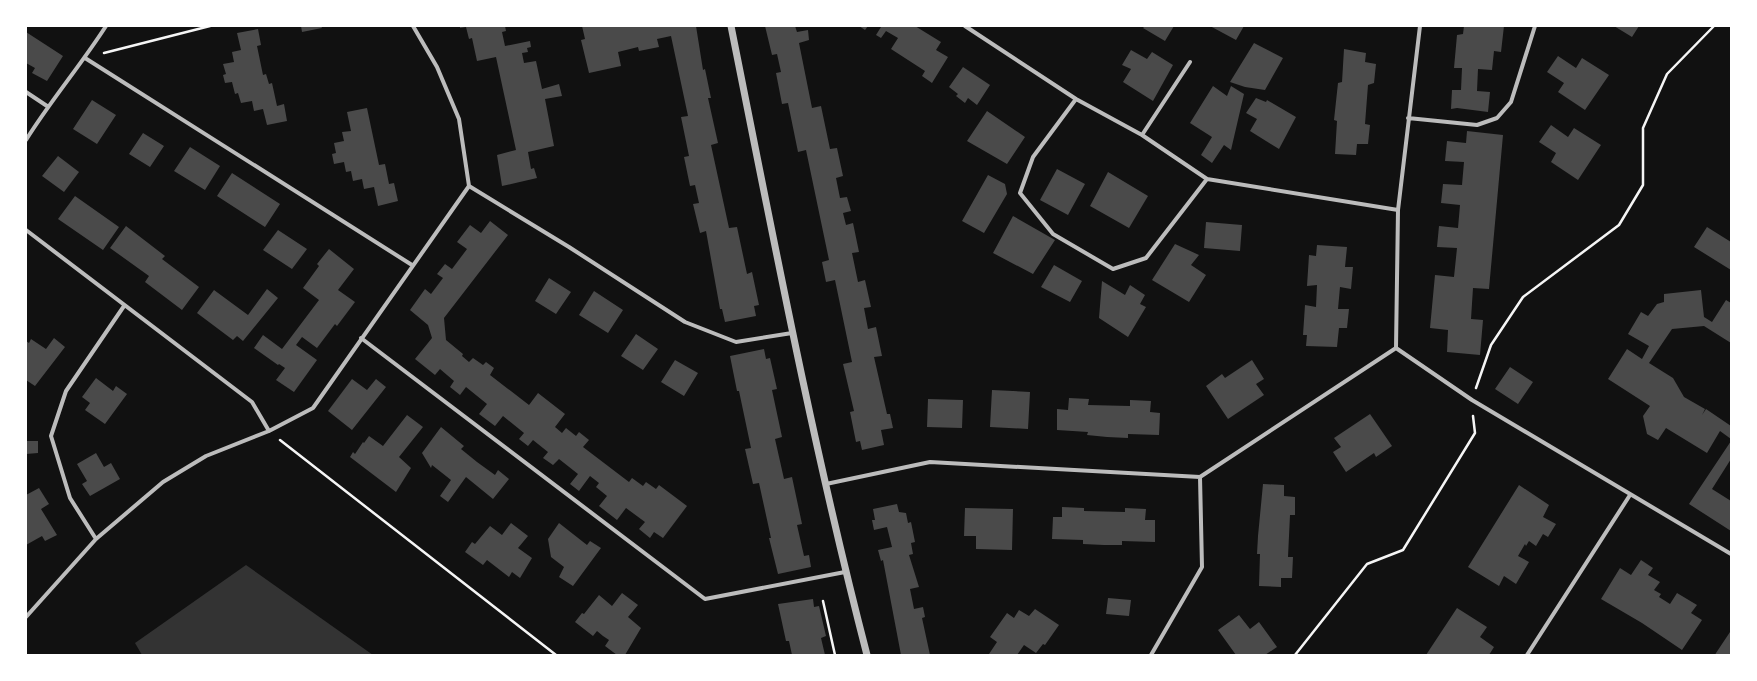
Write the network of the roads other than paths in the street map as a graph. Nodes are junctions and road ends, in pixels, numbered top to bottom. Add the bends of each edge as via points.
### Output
1 (106, 26) edge
2 (414, 26) edge
3 (731, 26) edge
4 (965, 26) edge
5 (1420, 26) edge
6 (1535, 26) edge
7 (85, 58) junction
8 (1190, 62) dead end
9 (26, 92) edge
10 (1076, 99) junction
11 (47, 106) junction
12 (1408, 118) junction
13 (1142, 135) junction
14 (26, 140) edge
15 (1207, 179) junction
16 (469, 186) junction
17 (1398, 210) junction
18 (26, 230) edge
19 (412, 265) junction
20 (124, 306) junction
21 (792, 333) junction
22 (360, 338) junction
23 (1396, 348) junction
24 (269, 431) junction
25 (1200, 477) junction
26 (826, 484) junction
27 (1630, 495) junction
28 (96, 539) junction
29 (1731, 554) edge
30 (845, 572) junction
31 (26, 617) edge
32 (867, 655) edge
33 (1151, 655) edge
34 (1527, 655) edge

1 - 7 street
2 - 16 street via 460,119
3 - 21 street
4 - 10 street
5 - 12 street
6 - 12 street via 1511,102 1497,118 1477,125
7 - 11 street
7 - 19 street
8 - 13 street
9 - 11 street
10 - 13 street
10 - 15 street via 1033,157 1020,193 1053,234 1113,269 1146,258
11 - 14 street
12 - 17 street
13 - 15 street
15 - 17 street
16 - 19 street
16 - 21 street via 685,322 736,342
17 - 23 street
18 - 20 street
19 - 22 street
20 - 24 street via 252,402
20 - 28 street via 66,391 51,436 70,498
21 - 26 street
22 - 24 street via 313,408
22 - 30 street via 704,600
23 - 25 street
23 - 27 street via 1472,400
24 - 28 street via 206,456 163,482
25 - 26 street via 930,462
25 - 33 street via 1202,567
26 - 30 street
27 - 29 street
27 - 34 street
28 - 31 street
30 - 32 street

